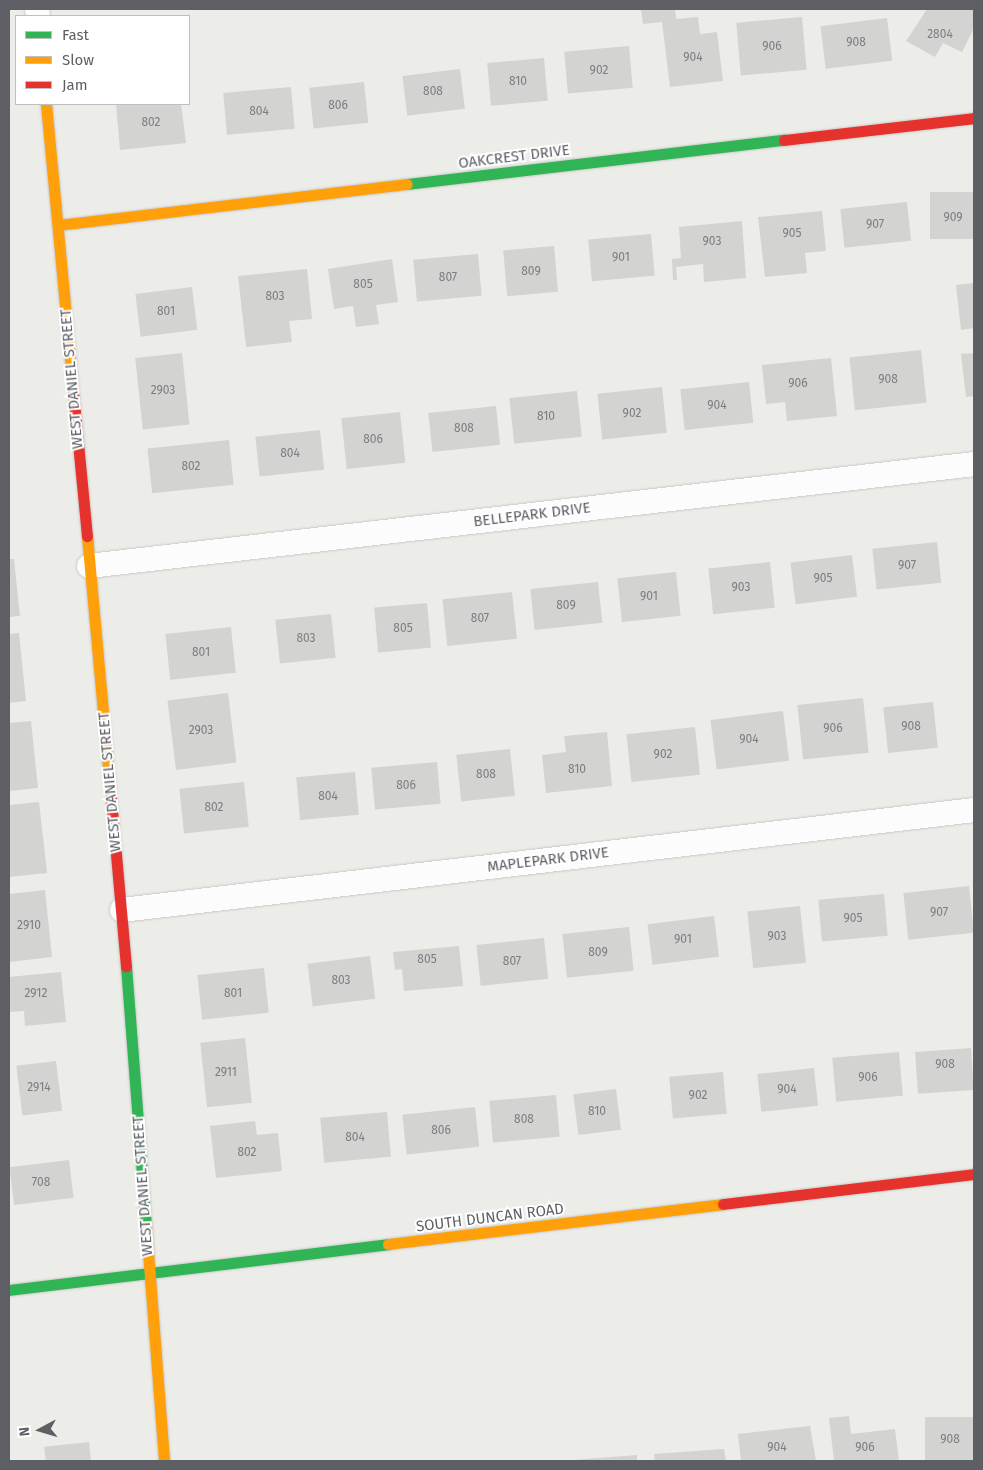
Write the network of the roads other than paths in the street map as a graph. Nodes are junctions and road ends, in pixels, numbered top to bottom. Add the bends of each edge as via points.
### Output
1 (46, 105) edge
2 (974, 118) edge
3 (58, 225) junction
4 (974, 464) edge
5 (89, 566) junction
6 (974, 810) edge
7 (122, 910) junction
8 (974, 1174) edge
9 (150, 1274) junction
10 (9, 1290) edge
11 (164, 1461) edge

1 - 3 street, WEST DANIEL STREET
2 - 3 street, OAKCREST DRIVE
3 - 5 street, WEST DANIEL STREET
4 - 5 street, BELLEPARK DRIVE
5 - 7 street, WEST DANIEL STREET
6 - 7 street, MAPLEPARK DRIVE
7 - 9 street, WEST DANIEL STREET
8 - 9 street, SOUTH DUNCAN ROAD
9 - 10 street, SOUTH DUNCAN ROAD
9 - 11 street, WEST DANIEL STREET

